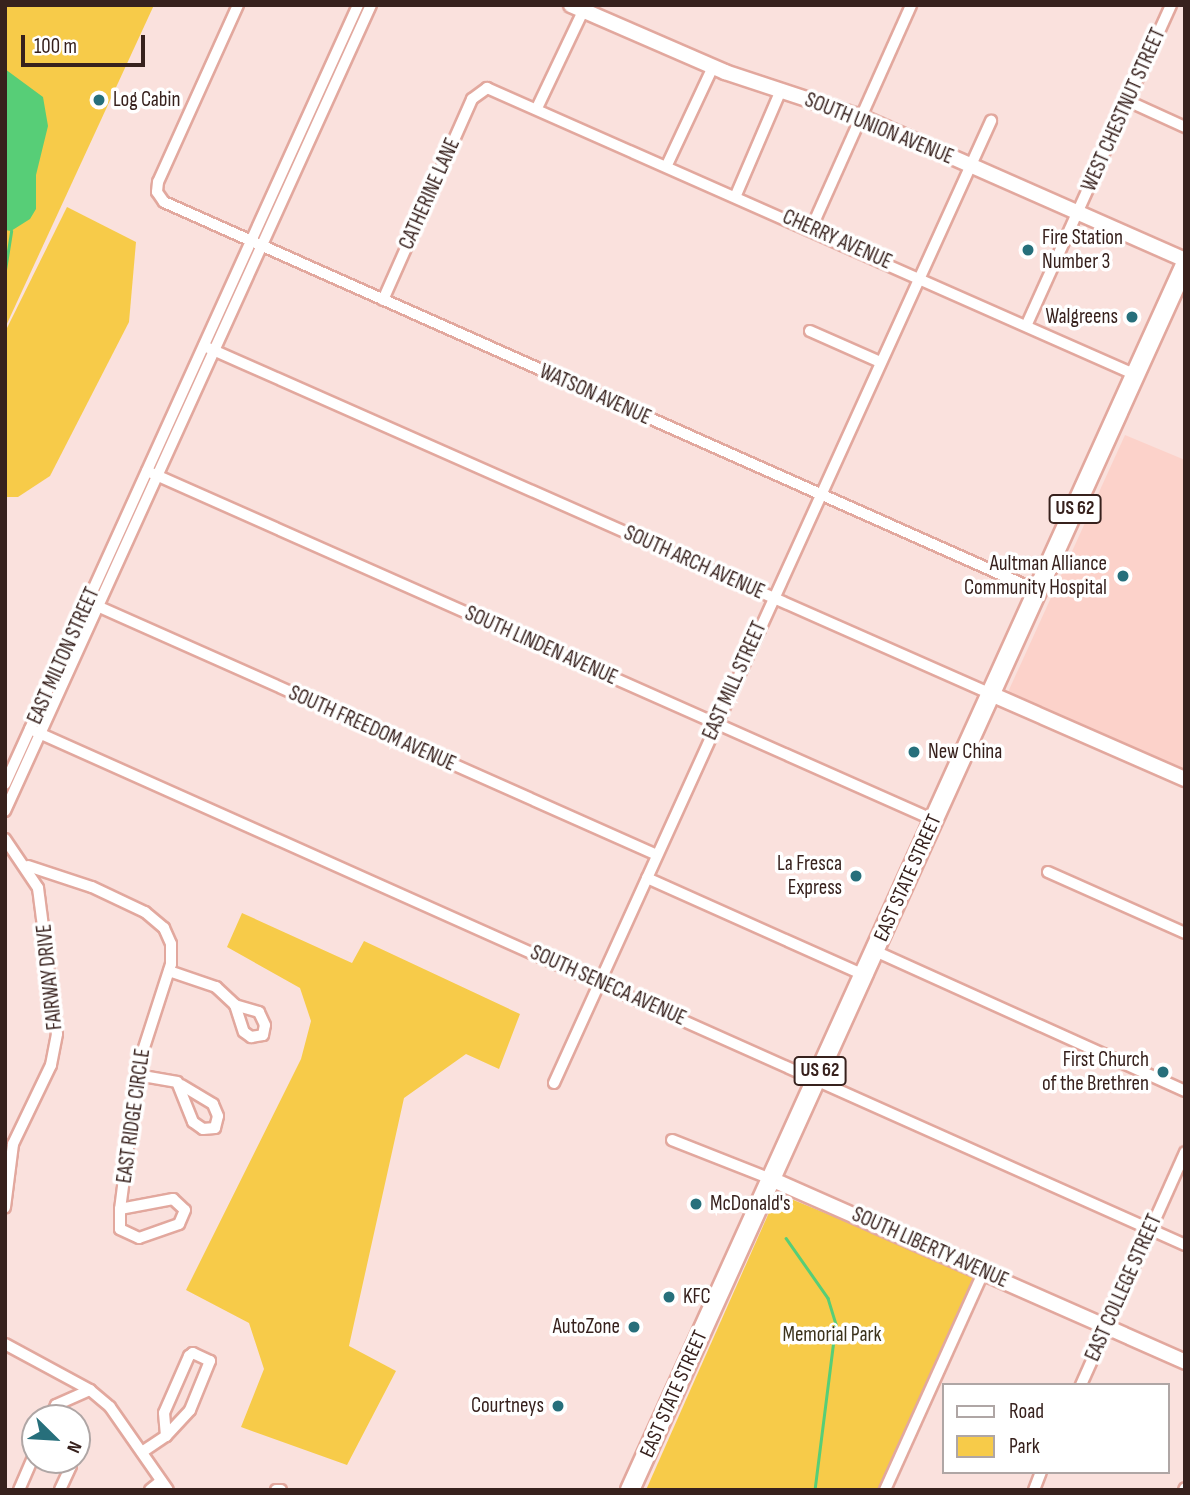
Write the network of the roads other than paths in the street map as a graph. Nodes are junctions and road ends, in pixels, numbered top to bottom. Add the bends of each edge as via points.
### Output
1 (239, 5) edge
2 (358, 5) edge
3 (370, 5) edge
4 (911, 5) edge
5 (1171, 5) edge
6 (577, 8) edge
7 (334, 59) junction
8 (344, 64) junction
9 (713, 67) junction
10 (481, 89) joint
11 (781, 90) junction
12 (1128, 101) junction
13 (537, 108) junction
14 (861, 117) junction
15 (990, 121) dead end
16 (312, 122) junction
17 (1185, 127) edge
18 (969, 165) junction
19 (667, 166) junction
20 (736, 195) junction
21 (1078, 214) junction
22 (811, 229) junction
23 (256, 245) junction
24 (1185, 263) edge
25 (919, 276) junction
26 (383, 300) junction
27 (1027, 324) junction
28 (810, 331) dead end
29 (210, 348) junction
30 (880, 362) junction
31 (1136, 375) junction
32 (185, 402) junction
33 (147, 471) junction
34 (158, 476) junction
35 (820, 494) junction
36 (124, 537) junction
37 (1038, 590) junction
38 (773, 597) junction
39 (93, 605) junction
40 (991, 694) junction
41 (716, 723) junction
42 (30, 729) junction
43 (41, 734) junction
44 (1185, 779) edge
45 (7, 780) edge
46 (19, 781) junction
47 (5, 811) edge
48 (934, 820) junction
49 (5, 839) edge
50 (657, 855) junction
51 (28, 866) junction
52 (1048, 872) dead end
53 (647, 878) junction
54 (1185, 933) edge
55 (875, 951) junction
56 (169, 971) junction
57 (864, 975) junction
58 (599, 982) junction
59 (235, 1005) dead end
60 (137, 1075) junction
61 (817, 1078) junction
62 (554, 1083) dead end
63 (181, 1085) junction
64 (1185, 1091) edge
65 (672, 1140) dead end
66 (1185, 1152) edge
67 (771, 1179) junction
68 (6, 1207) edge
69 (120, 1209) junction
70 (1151, 1229) junction
71 (1185, 1245) edge
72 (984, 1271) junction
73 (1107, 1327) junction
74 (5, 1344) edge
75 (1185, 1362) edge
76 (1082, 1383) edge
77 (90, 1390) junction
78 (58, 1404) edge
79 (166, 1436) junction
80 (142, 1452) junction
81 (67, 1474) edge
82 (160, 1480) junction
83 (60, 1490) edge
84 (150, 1490) edge
85 (168, 1490) edge
86 (630, 1490) edge
87 (885, 1490) edge

1 - 23 street, WATSON AVENUE via 157,192 172,207
2 - 7 street, EAST MILTON STREET
3 - 8 street, EAST MILTON STREET
4 - 14 street
5 - 12 street, WEST CHESTNUT STREET
6 - 9 street, SOUTH UNION AVENUE
6 - 13 street
7 - 8 street
7 - 16 street, EAST MILTON STREET
8 - 16 street, EAST MILTON STREET
9 - 11 street, SOUTH UNION AVENUE
9 - 19 street
10 - 13 street, CHERRY AVENUE via 494,89
10 - 26 street, CATHERINE LANE via 472,99
11 - 14 street, SOUTH UNION AVENUE
11 - 20 street
12 - 17 street
12 - 21 street, WEST CHESTNUT STREET
13 - 19 street, CHERRY AVENUE
14 - 18 street, SOUTH UNION AVENUE
14 - 22 street
15 - 18 street, EAST MILL STREET
16 - 23 street, EAST MILTON STREET
18 - 21 street, SOUTH UNION AVENUE
18 - 25 street, EAST MILL STREET
19 - 20 street, CHERRY AVENUE
20 - 22 street, CHERRY AVENUE
21 - 24 street, SOUTH UNION AVENUE
21 - 27 street, WEST CHESTNUT STREET
22 - 25 street, CHERRY AVENUE
23 - 26 street, WATSON AVENUE
23 - 29 street, EAST MILTON STREET
24 - 31 highway, EAST STATE STREET / US 62
25 - 27 street, CHERRY AVENUE
25 - 30 street, EAST MILL STREET
26 - 35 street, WATSON AVENUE
27 - 31 street, CHERRY AVENUE
28 - 30 street
29 - 32 street, EAST MILTON STREET
29 - 38 street, SOUTH ARCH AVENUE
30 - 35 street, EAST MILL STREET
31 - 37 highway, EAST STATE STREET / US 62
32 - 33 street, EAST MILTON STREET
32 - 34 street, EAST MILTON STREET
33 - 34 street, SOUTH LINDEN AVENUE
33 - 36 street, EAST MILTON STREET
34 - 36 street, EAST MILTON STREET
34 - 41 street, SOUTH LINDEN AVENUE
35 - 37 street, WATSON AVENUE
35 - 38 street, EAST MILL STREET
36 - 39 street, EAST MILTON STREET
37 - 40 highway, EAST STATE STREET / US 62
38 - 40 street, SOUTH ARCH AVENUE
38 - 41 street, EAST MILL STREET
39 - 42 street, EAST MILTON STREET
39 - 43 street, EAST MILTON STREET
39 - 50 street, SOUTH FREEDOM AVENUE
40 - 44 street, SOUTH ARCH AVENUE
40 - 48 highway, EAST STATE STREET / US 62
41 - 48 street, SOUTH LINDEN AVENUE
41 - 50 street, EAST MILL STREET
42 - 43 street, SOUTH SENECA AVENUE
42 - 45 street, EAST MILTON STREET
43 - 46 street, EAST MILTON STREET
43 - 58 street, SOUTH SENECA AVENUE
45 - 46 street, EAST MILTON STREET
46 - 47 street, EAST MILTON STREET
48 - 55 highway, EAST STATE STREET / US 62
49 - 51 street
50 - 53 street, EAST MILL STREET
51 - 56 street, EAST RIDGE CIRCLE via 92,887 156,919 171,944
51 - 68 street, FAIRWAY DRIVE via 41,901 57,1034 51,1065 13,1144
52 - 54 street
53 - 57 street
53 - 58 street, EAST MILL STREET
55 - 57 highway, EAST STATE STREET / US 62
55 - 64 street
56 - 59 street via 202,980
56 - 60 street, EAST RIDGE CIRCLE via 148,1026
57 - 61 highway, EAST STATE STREET / US 62
58 - 61 street, SOUTH SENECA AVENUE
58 - 62 street, EAST MILL STREET
60 - 63 street
60 - 69 street, EAST RIDGE CIRCLE
61 - 67 highway, EAST STATE STREET / US 62
61 - 70 street, SOUTH SENECA AVENUE
63 - 63 street via 214,1104 215,1128 203,1129 193,1122
65 - 67 street, SOUTH LIBERTY AVENUE
66 - 70 street, EAST COLLEGE STREET
67 - 72 street, SOUTH LIBERTY AVENUE
67 - 86 highway, EAST STATE STREET / US 62
69 - 69 street, EAST RIDGE CIRCLE via 122,1232 139,1238 179,1224 185,1210 173,1199
70 - 71 street, SOUTH SENECA AVENUE
70 - 73 street, EAST COLLEGE STREET
72 - 73 street, SOUTH LIBERTY AVENUE
72 - 87 street
73 - 75 street, SOUTH LIBERTY AVENUE
73 - 76 street, EAST COLLEGE STREET
74 - 77 street
77 - 78 street
77 - 80 street via 119,1417
79 - 79 street via 201,1390 210,1361 193,1353 164,1413
79 - 80 street
80 - 82 street
81 - 83 street
82 - 84 street
82 - 85 street

